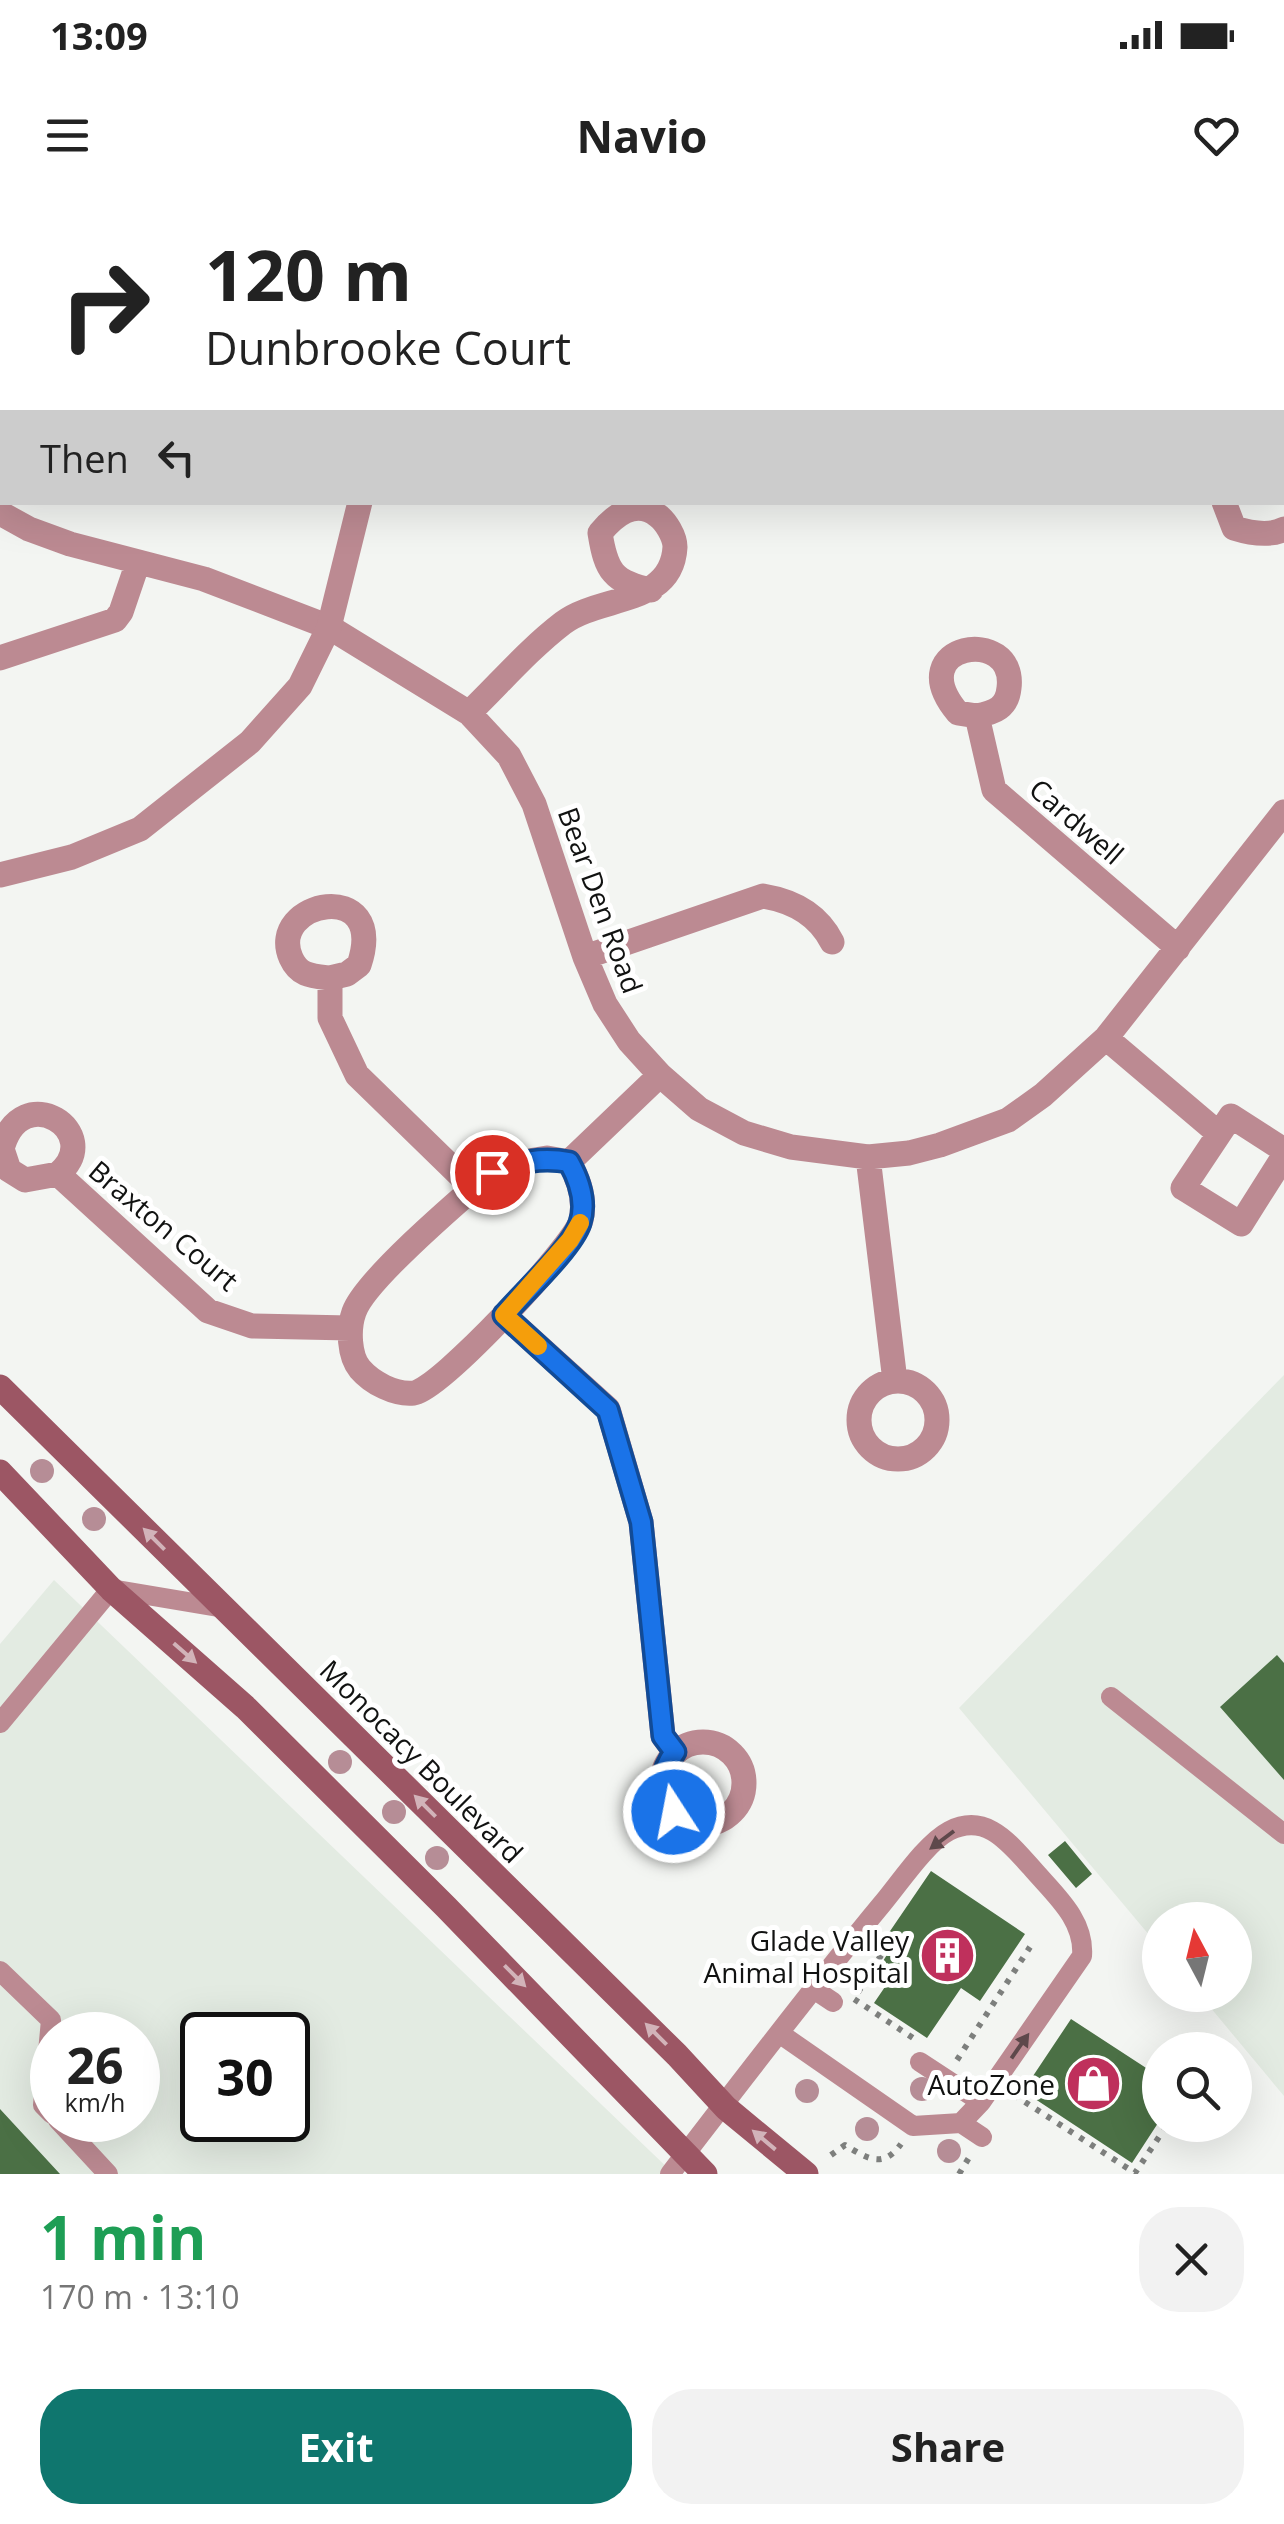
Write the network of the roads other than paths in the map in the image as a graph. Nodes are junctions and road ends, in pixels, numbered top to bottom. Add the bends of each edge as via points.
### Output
1 (359, 505) edge
2 (1225, 505) edge
3 (0, 512) edge
4 (1284, 528) edge
5 (138, 562) junction
6 (651, 590) dead end
7 (329, 627) junction
8 (0, 658) edge
9 (469, 713) junction
10 (977, 716) dead end
11 (1284, 812) edge
12 (0, 875) edge
13 (832, 942) dead end
14 (1178, 948) junction
15 (585, 957) junction
16 (330, 978) dead end
17 (1106, 1038) junction
18 (660, 1075) junction
19 (1218, 1133) junction
20 (1284, 1153) edge
21 (868, 1157) junction
22 (569, 1162) junction
23 (58, 1174) dead end
24 (473, 1188) junction
25 (504, 1315) junction
26 (350, 1328) junction
27 (895, 1381) dead end
28 (0, 1387) edge
29 (0, 1472) edge
30 (111, 1589) junction
31 (224, 1608) junction
32 (1112, 1697) dead end
33 (0, 1723) edge
34 (675, 1752) dead end
35 (1284, 1834) edge
36 (0, 1971) edge
37 (812, 1988) junction
38 (833, 2002) dead end
39 (43, 2012) edge
40 (779, 2033) junction
41 (921, 2053) road end
42 (981, 2102) junction
43 (723, 2105) junction
44 (961, 2123) junction
45 (982, 2137) dead end
46 (78, 2142) edge
47 (678, 2164) edge
48 (108, 2174) edge
49 (705, 2174) edge
50 (806, 2174) edge

1 - 7 street
2 - 4 street via 1234,528 1252,534
3 - 5 street, Bear Den Road via 70,544
5 - 7 street, Bear Den Road via 204,579
5 - 8 street via 115,620
6 - 9 street via 566,621
7 - 9 street, Bear Den Road
7 - 12 street via 300,686 250,742 140,829
9 - 15 street, Bear Den Road via 509,756 534,804
10 - 14 street, Cardwell via 994,790
11 - 14 street, Bear Den Road
13 - 15 street via 823,924 787,900 764,896
14 - 17 street, Bear Den Road
15 - 18 street, Bear Den Road via 613,1016
16 - 24 street via 330,1018 358,1075
17 - 19 street
17 - 21 street, Bear Den Road via 1008,1120 940,1145
18 - 21 street, Bear Den Road via 699,1109 744,1133 790,1147
18 - 22 street
19 - 20 street via 1230,1116
19 - 20 street via 1183,1188 1241,1224
21 - 27 street
22 - 24 street via 516,1163
22 - 25 street via 582,1195 580,1222
23 - 26 street, Braxton Court via 208,1311 252,1326
24 - 26 street via 375,1281
25 - 26 street via 433,1386 415,1394 368,1378 354,1362
25 - 34 street via 608,1410 641,1522 663,1736
31 -> 28 main road, Monocacy Boulevard
29 - 30 main road
30 - 31 lane
30 - 33 lane
30 -> 47 main road via 259,1720 621,2084
43 -> 31 main road, Monocacy Boulevard
32 - 35 lane
36 - 39 lane
37 - 38 lane
37 - 40 lane
42 -> 37 lane via 1082,1956 1084,1938 1000,1833 968,1826 948,1832
40 - 43 lane
40 - 44 lane via 913,2126
41 - 42 lane
42 - 44 lane
43 - 47 lane
50 -> 43 main road, Monocacy Boulevard
44 - 45 lane
46 - 48 lane
47 - 49 main road

